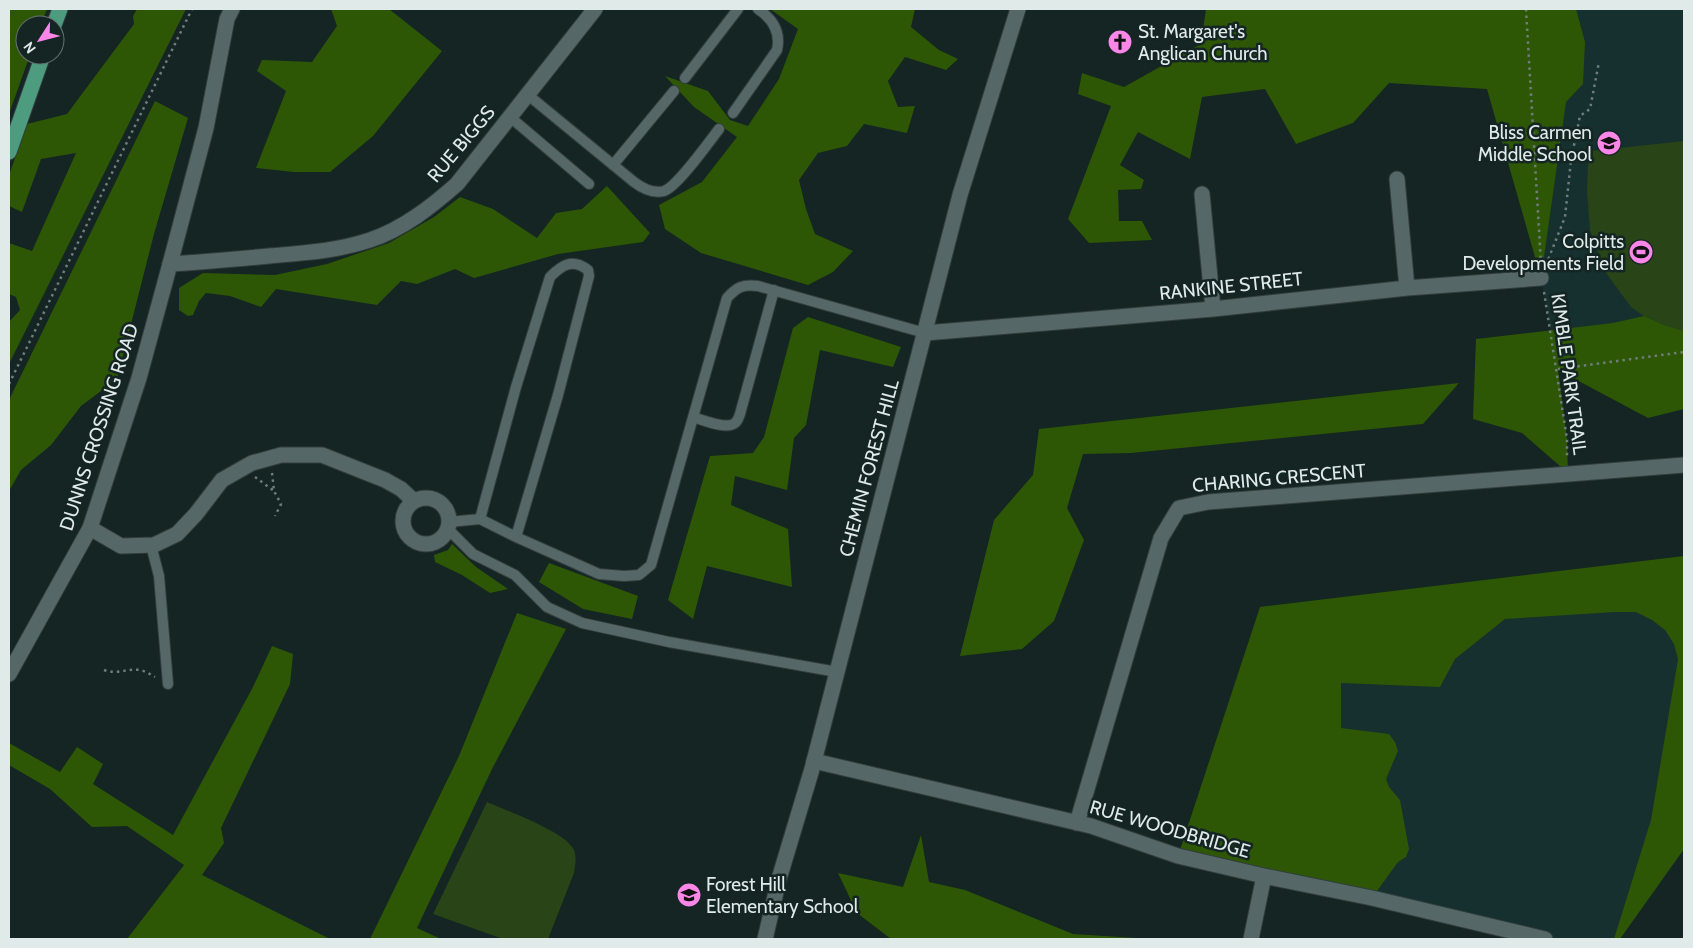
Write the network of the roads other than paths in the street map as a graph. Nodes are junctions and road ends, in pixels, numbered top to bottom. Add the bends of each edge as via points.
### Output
1 (232, 9) edge
2 (595, 9) edge
3 (738, 9) edge
4 (758, 9) edge
5 (1018, 9) edge
6 (40, 65) edge
7 (685, 78) dead end
8 (674, 91) dead end
9 (528, 95) junction
10 (733, 112) dead end
11 (510, 117) junction
12 (719, 129) dead end
13 (9, 152) edge
14 (613, 165) junction
15 (1396, 179) dead end
16 (589, 184) dead end
17 (1202, 194) dead end
18 (170, 264) junction
19 (1541, 278) road end
20 (1407, 288) junction
21 (774, 290) junction
22 (1213, 308) junction
23 (925, 333) junction
24 (693, 417) junction
25 (1684, 465) edge
26 (414, 501) junction
27 (480, 519) junction
28 (449, 525) junction
29 (90, 528) junction
30 (516, 537) junction
31 (151, 545) junction
32 (837, 672) junction
33 (9, 674) edge
34 (168, 684) road end
35 (814, 761) junction
36 (1077, 823) junction
37 (1264, 876) junction
38 (765, 939) edge
39 (1251, 939) edge
40 (1545, 939) edge

1 - 18 street, DUNNS CROSSING ROAD via 227,19 206,128
2 - 9 street, RUE BIGGS
3 - 7 lane
4 - 10 lane via 766,14 776,29 777,50
5 - 23 street, CHEMIN FOREST HILL via 960,195
6 - 13 main road
8 - 14 lane
9 - 11 street, RUE BIGGS
9 - 14 lane
11 - 16 lane
11 - 18 street, RUE BIGGS via 475,163 438,201 372,239 315,252
12 - 14 lane via 677,181 664,191 641,187
15 - 20 street
17 - 22 street
18 - 29 street, DUNNS CROSSING ROAD via 139,378
19 - 20 street, RANKINE STREET
20 - 22 street, RANKINE STREET
21 - 23 lane
21 - 24 lane via 749,284 736,289 727,298
21 - 24 lane via 736,422 724,426
22 - 23 street, RANKINE STREET
23 - 32 street, CHEMIN FOREST HILL
24 - 30 lane via 651,565 639,575 599,574
25 - 36 street, CHARING CRESCENT via 1208,502 1179,508 1161,538
26 - 28 street via 425,497 440,502 446,508
26 - 28 street via 405,510 403,518 412,539 433,543 444,535
26 - 31 street via 385,480 322,455 281,455 252,463 222,480 177,534
27 - 28 lane
27 - 30 lane
27 - 30 lane via 550,277 563,266 582,265 589,276
28 - 32 lane via 473,554 515,575 547,607 582,623
29 - 31 street via 121,546
29 - 33 street, DUNNS CROSSING ROAD
31 - 34 lane via 159,576
32 - 35 street, CHEMIN FOREST HILL
35 - 36 street, RUE WOODBRIDGE
35 - 38 street, CHEMIN FOREST HILL
36 - 37 street, RUE WOODBRIDGE via 1178,856
37 - 39 street
37 - 40 street, RUE WOODBRIDGE

